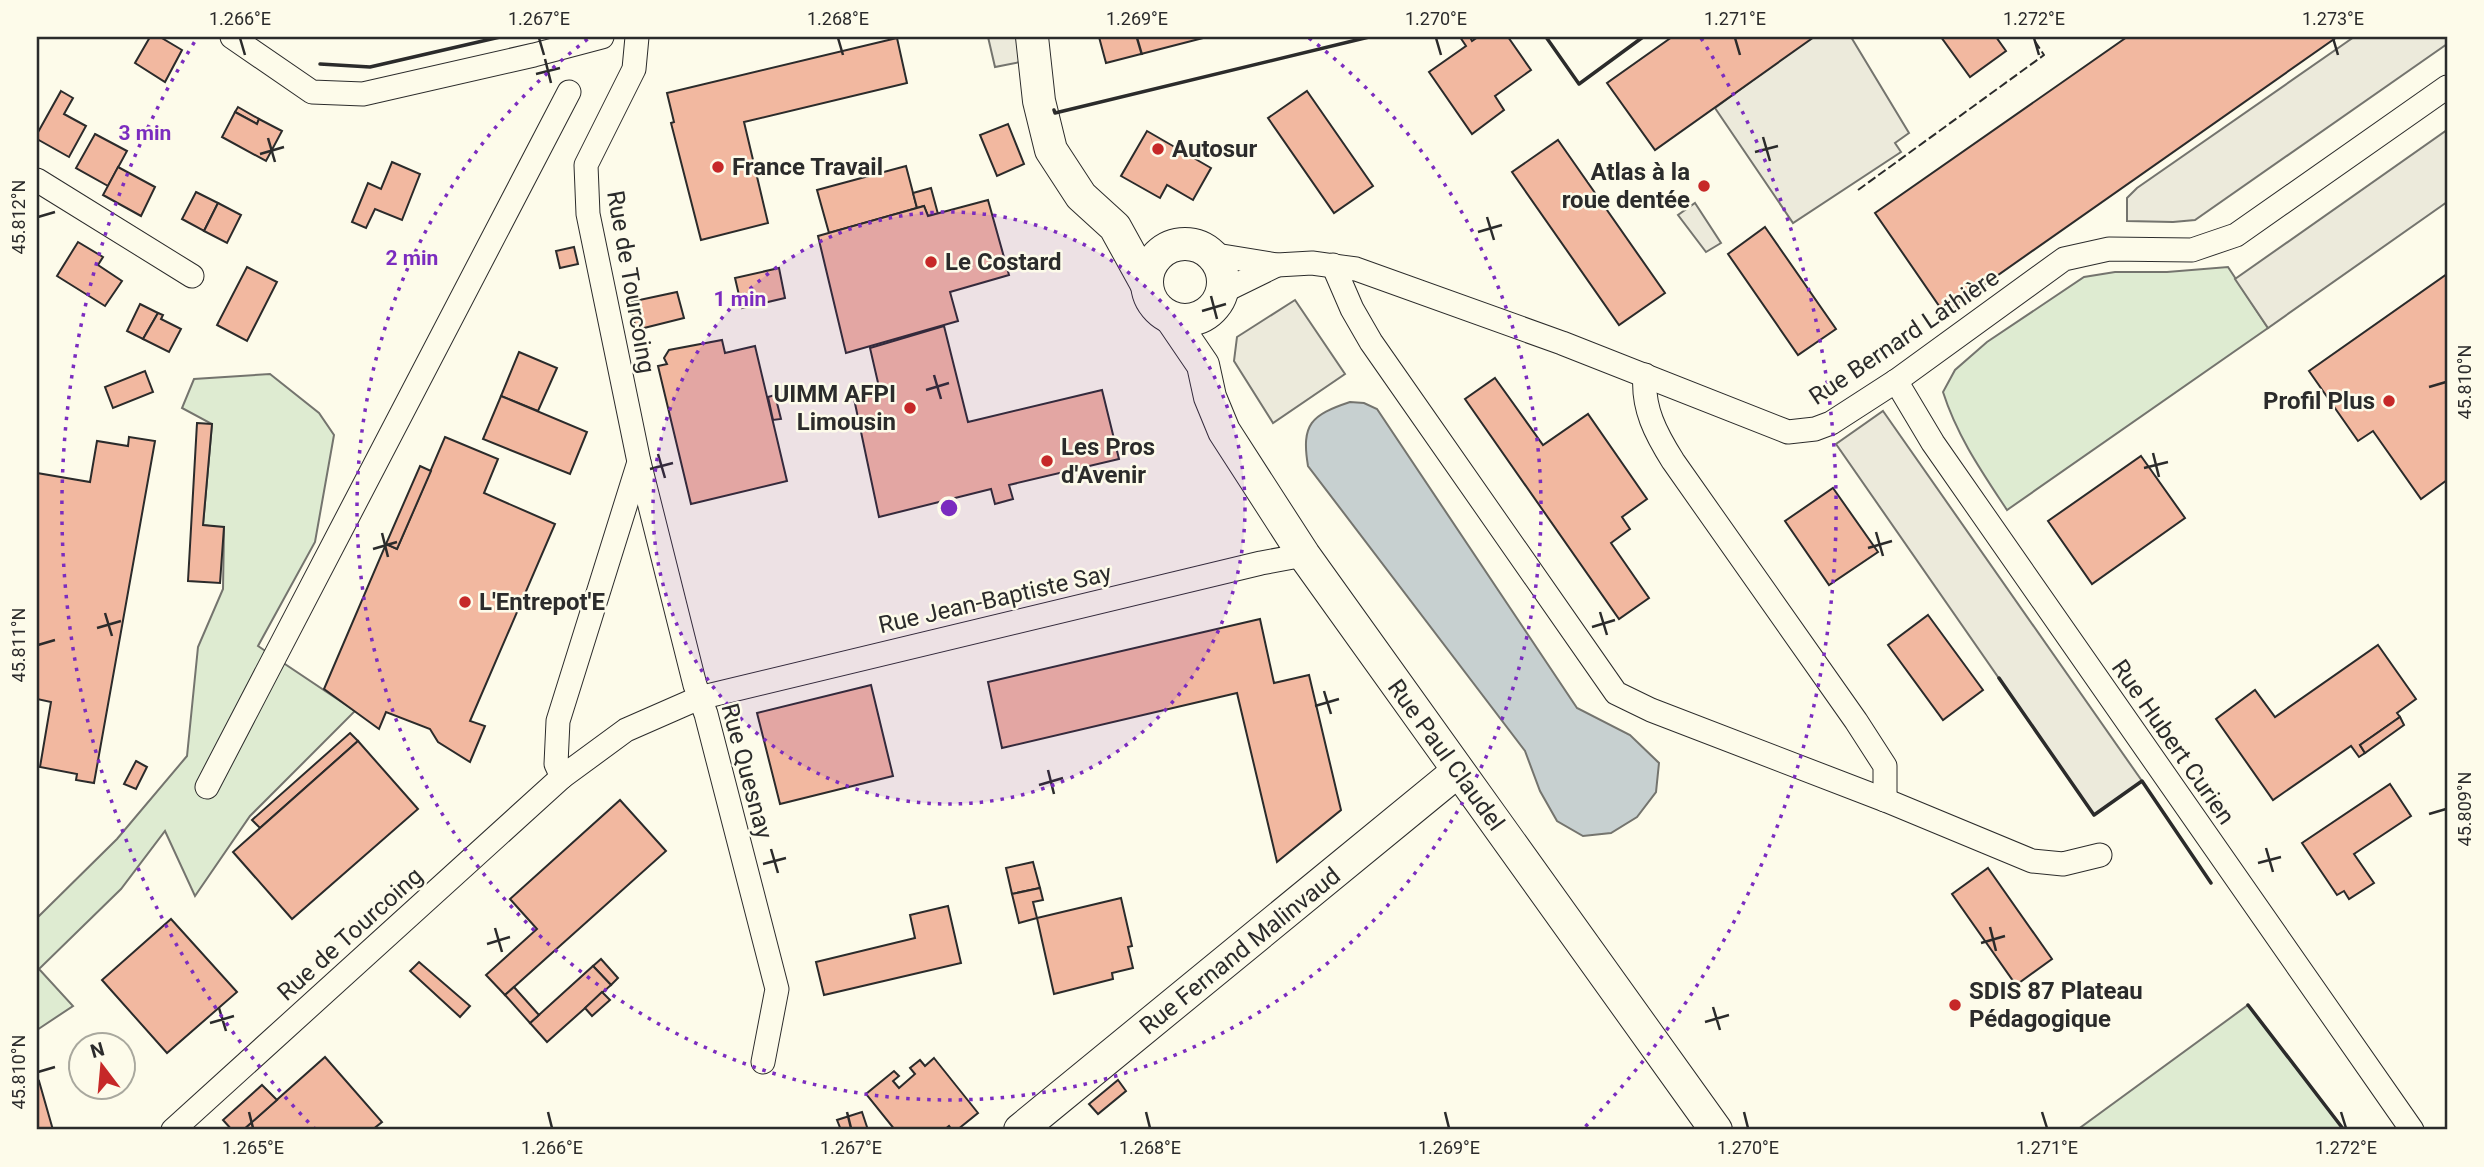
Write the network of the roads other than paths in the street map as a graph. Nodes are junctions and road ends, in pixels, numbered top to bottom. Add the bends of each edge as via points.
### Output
1 (232, 37) edge
2 (637, 37) edge
3 (1032, 37) edge
4 (592, 38) edge
5 (2447, 87) edge
6 (569, 92) dead end
7 (37, 180) edge
8 (1115, 227) junction
9 (1174, 246) junction
10 (1210, 254) junction
11 (1277, 265) junction
12 (1333, 265) junction
13 (192, 276) dead end
14 (1147, 285) junction
15 (1217, 300) junction
16 (1171, 318) junction
17 (1203, 365) junction
18 (1645, 375) junction
19 (1896, 381) junction
20 (639, 462) junction
21 (1304, 555) junction
22 (699, 698) junction
23 (1458, 771) junction
24 (562, 777) junction
25 (207, 787) dead end
26 (1885, 800) junction
27 (2100, 855) dead end
28 (763, 1062) dead end
29 (173, 1130) edge
30 (1020, 1130) edge
31 (1716, 1130) edge
32 (2412, 1130) edge

1 - 4 street via 312,92 363,94
2 - 20 street, Rue de Tourcoing via 634,69 586,165 588,214
3 - 8 street via 1039,101 1051,150 1081,196
5 - 19 street, Rue Bernard Lathière via 2236,235 2192,250 2109,249 2064,259
6 - 25 street
7 - 13 street
8 - 9 street
8 - 14 street
9 - 10 street via 1193,246
9 - 14 street via 1154,261
10 - 11 street, Rue Bernard Lathière
10 - 15 street via 1223,278
11 - 12 street, Rue Bernard Lathière
11 - 15 street, Rue Bernard Lathière
12 - 18 street, Rue Bernard Lathière via 1356,269
12 - 26 street via 1371,342 1616,693
14 - 16 street via 1153,303
15 - 16 street via 1193,320
15 - 17 street, Rue Paul Claudel
16 - 17 street, Rue Paul Claudel
17 - 21 street, Rue Paul Claudel via 1224,431
18 - 19 street, Rue Bernard Lathière via 1788,432 1831,423
18 - 26 street via 1653,429 1857,720 1885,766
19 - 32 street, Rue Hubert Curien via 1933,443
20 - 22 street, Rue de Tourcoing
20 - 24 street, Rue de Tourcoing via 558,721 556,764
21 - 22 street, Rue Jean-Baptiste Say
21 - 23 street, Rue Paul Claudel
22 - 24 street, Rue de Tourcoing via 626,730
22 - 28 street, Rue Quesnay via 777,989
23 - 30 street, Rue Fernand Malinvaud
23 - 31 street, Rue Paul Claudel
24 - 29 street, Rue de Tourcoing
26 - 27 street via 2032,861 2063,864

